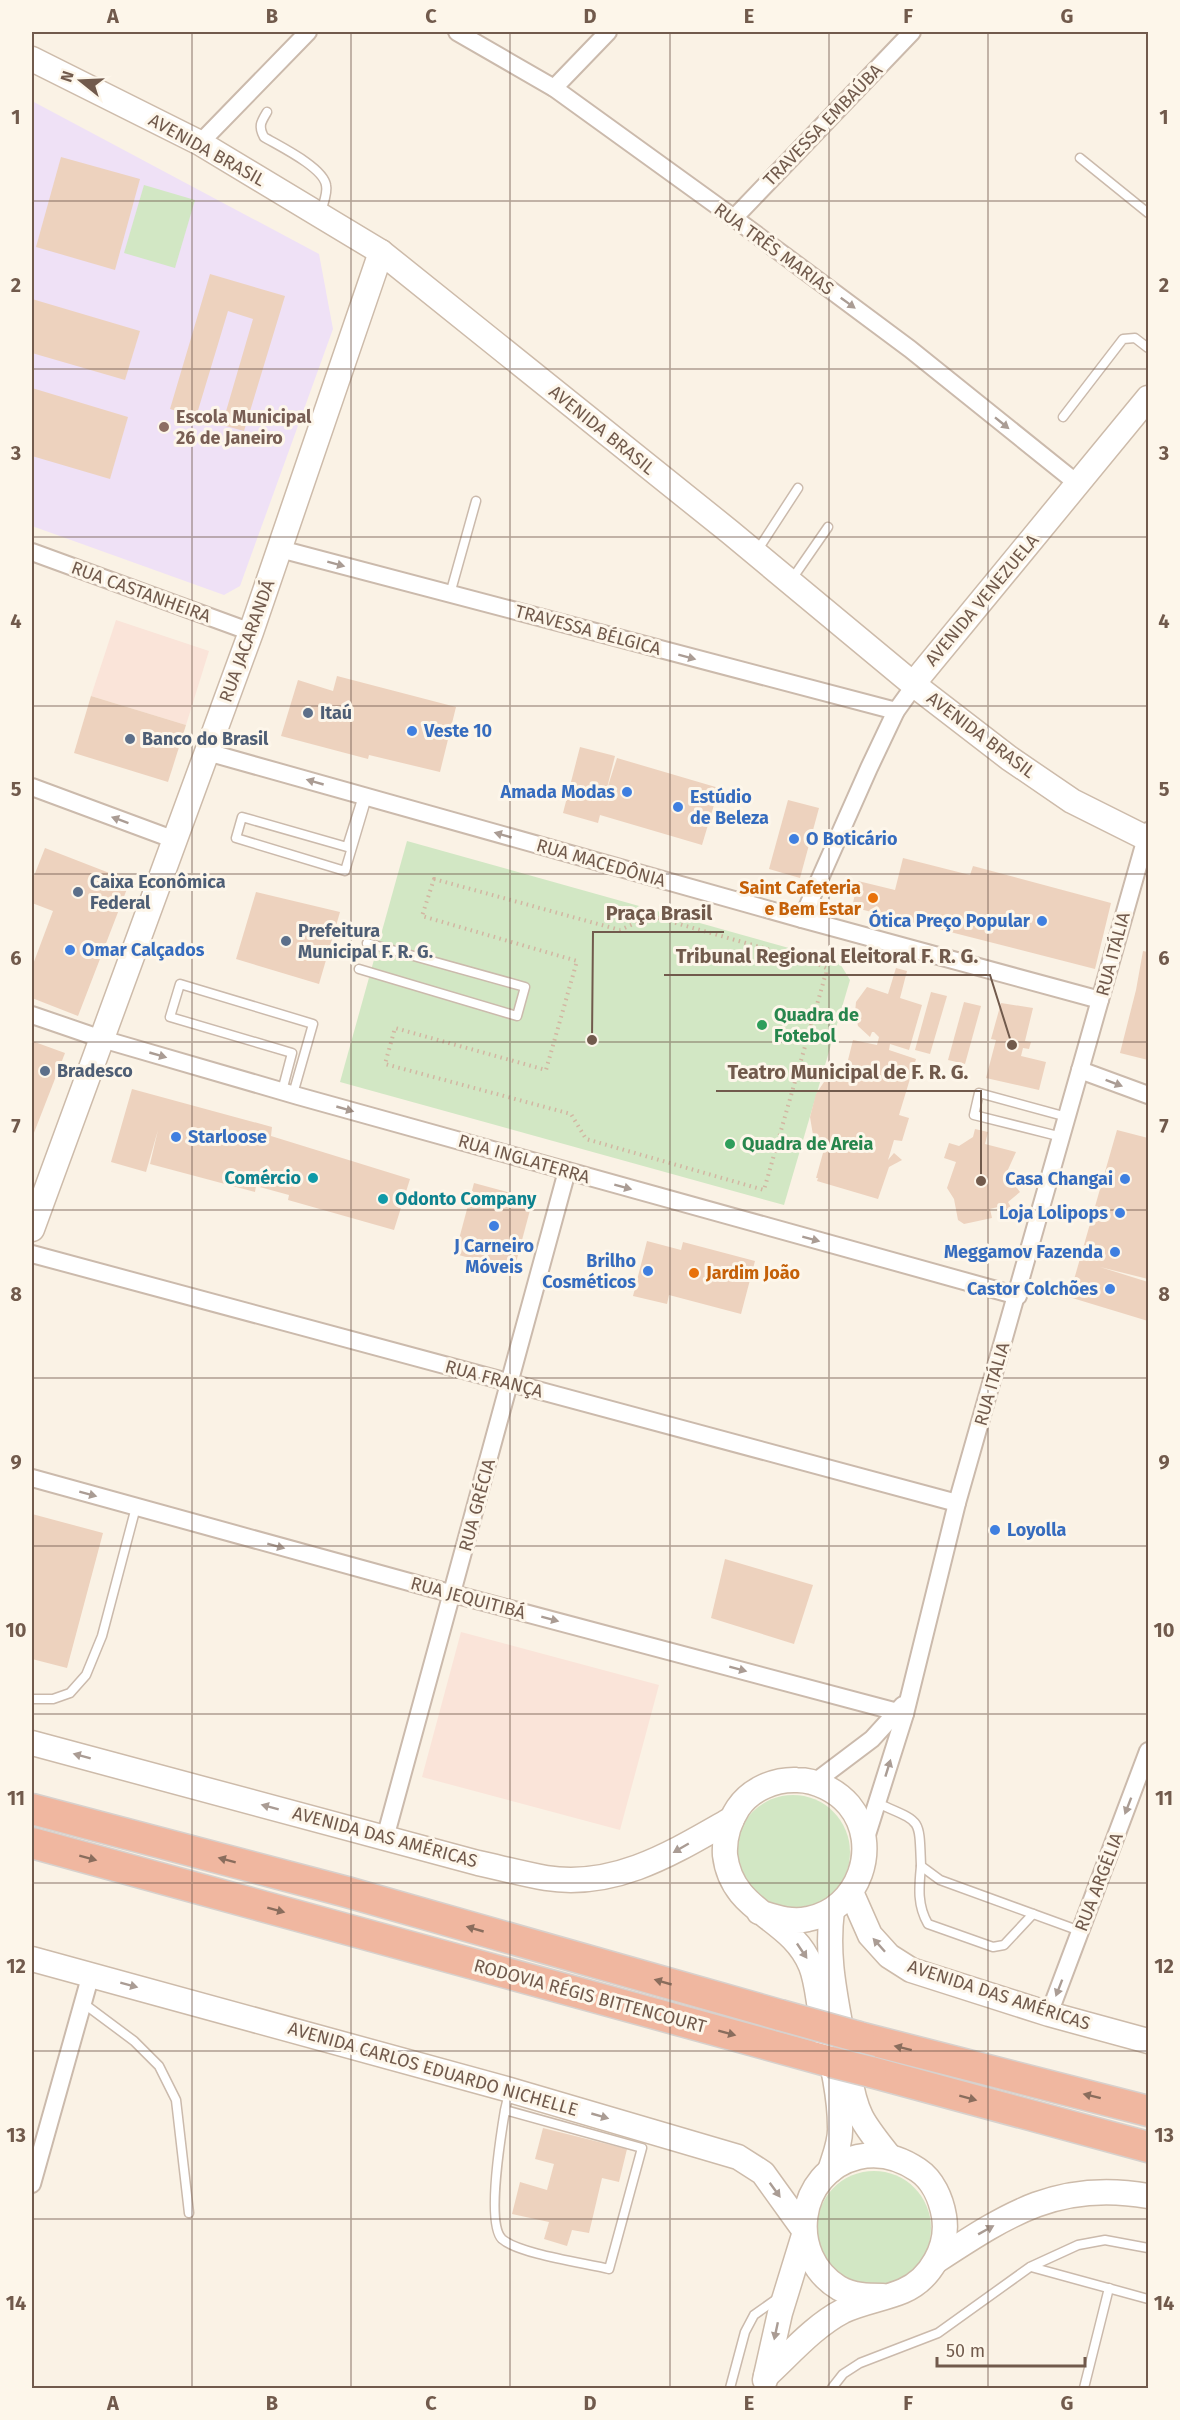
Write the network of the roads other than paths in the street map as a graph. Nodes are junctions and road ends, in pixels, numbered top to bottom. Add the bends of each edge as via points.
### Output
1 (308, 32) edge
2 (457, 32) edge
3 (608, 32) edge
4 (912, 32) edge
5 (32, 59) edge
6 (554, 88) junction
7 (267, 112) dead end
8 (200, 143) junction
9 (1080, 158) dead end
10 (1149, 213) edge
11 (320, 215) junction
12 (734, 218) junction
13 (381, 252) junction
14 (1149, 348) edge
15 (1149, 398) edge
16 (1063, 417) dead end
17 (1078, 484) junction
18 (798, 488) dead end
19 (476, 501) dead end
20 (828, 527) dead end
21 (280, 549) junction
22 (32, 552) edge
23 (755, 553) junction
24 (790, 582) junction
25 (450, 594) junction
26 (251, 633) junction
27 (913, 684) junction
28 (896, 711) junction
29 (207, 752) junction
30 (32, 787) edge
31 (365, 796) junction
32 (1148, 836) edge
33 (175, 840) junction
34 (802, 919) junction
35 (367, 943) dead end
36 (359, 969) dead end
37 (1100, 1000) junction
38 (32, 1015) edge
39 (102, 1039) junction
40 (1080, 1070) junction
41 (288, 1093) junction
42 (1149, 1095) edge
43 (1067, 1117) junction
44 (1062, 1137) junction
45 (567, 1171) junction
46 (32, 1229) edge
47 (32, 1254) edge
48 (1018, 1296) junction
49 (508, 1383) junction
50 (32, 1478) edge
51 (957, 1503) junction
52 (136, 1507) junction
53 (453, 1594) junction
54 (32, 1699) edge
55 (903, 1708) junction
56 (32, 1743) edge
57 (1149, 1751) edge
58 (1145, 1772) edge
59 (815, 1782) junction
60 (877, 1803) junction
61 (32, 1809) edge
62 (732, 1819) junction
63 (385, 1838) junction
64 (32, 1843) edge
65 (864, 1844) junction
66 (921, 1866) junction
67 (851, 1892) junction
68 (832, 1910) junction
69 (759, 1912) junction
70 (1033, 1914) junction
71 (1080, 1931) junction
72 (32, 1959) edge
73 (91, 1974) junction
74 (83, 2003) junction
75 (1049, 2013) junction
76 (1149, 2041) edge
77 (507, 2100) junction
78 (1149, 2111) edge
79 (644, 2139) junction
80 (1149, 2147) edge
81 (889, 2156) junction
82 (830, 2171) junction
83 (32, 2184) edge
84 (1149, 2196) edge
85 (189, 2213) dead end
86 (804, 2232) junction
87 (1149, 2248) edge
88 (936, 2261) junction
89 (1030, 2267) junction
90 (1109, 2289) junction
91 (785, 2293) junction
92 (884, 2296) junction
93 (1149, 2299) edge
94 (764, 2382) edge
95 (730, 2388) edge
96 (832, 2388) edge
97 (1084, 2388) edge

1 - 8 street
2 - 6 street, RUA TRÊS MARIAS
3 - 6 street
4 - 12 street, TRAVESSA EMBAÚBA
5 - 8 main road, AVENIDA BRASIL
6 - 12 street, RUA TRÊS MARIAS
7 - 11 lane via 260,122 264,137 325,178 327,188
8 - 11 main road, AVENIDA BRASIL
9 - 10 lane
11 - 13 main road, AVENIDA BRASIL
12 -> 17 street, RUA TRÊS MARIAS via 910,349
13 - 21 main road, RUA JACARANDÁ
13 - 23 main road, AVENIDA BRASIL
14 - 16 lane via 1135,338 1123,339
15 - 17 main road, AVENIDA VENEZUELA
17 - 27 main road, AVENIDA VENEZUELA
18 - 23 lane
19 - 25 lane
20 - 24 lane
21 -> 25 street, TRAVESSA BÉLGICA
21 - 26 main road, RUA JACARANDÁ
22 - 26 street, RUA CASTANHEIRA
23 - 24 main road, AVENIDA BRASIL
24 - 27 main road, AVENIDA BRASIL
25 -> 28 street, TRAVESSA BÉLGICA
26 - 29 main road, RUA JACARANDÁ
27 - 28 street, AVENIDA VENEZUELA
27 - 32 main road, AVENIDA BRASIL via 1072,801
28 - 34 street, AVENIDA VENEZUELA
31 -> 29 street, RUA MACEDÔNIA
29 - 33 main road, RUA JACARANDÁ
33 -> 30 street
31 - 31 lane via 347,847 242,817 236,838 345,871
34 -> 31 street, RUA MACEDÔNIA
32 - 37 street, RUA ITÁLIA
33 - 39 main road, RUA JACARANDÁ
34 - 37 street, RUA MACEDÔNIA
35 - 36 lane via 525,987 517,1016
37 - 40 street, RUA ITÁLIA
38 - 39 street, RUA INGLATERRA
39 -> 41 street, RUA INGLATERRA
39 - 46 main road, RUA JACARANDÁ
40 -> 42 street
40 - 43 street, RUA ITÁLIA
41 - 41 lane via 313,1024 180,984 170,1017 292,1053
41 -> 45 street, RUA INGLATERRA
43 - 44 street, RUA ITÁLIA
43 - 44 lane via 979,1093 974,1115
44 - 48 street, RUA ITÁLIA
45 -> 48 street, RUA INGLATERRA
45 - 49 street, RUA GRÉCIA
47 - 49 street, RUA FRANÇA
48 - 51 street, RUA ITÁLIA
49 - 51 street, RUA FRANÇA
49 - 53 street, RUA GRÉCIA
50 -> 52 street, RUA JEQUITIBÁ
51 - 55 street, RUA ITÁLIA
52 -> 53 street, RUA JEQUITIBÁ
52 - 54 lane via 102,1636 86,1675 70,1693 53,1699
53 -> 55 street, RUA JEQUITIBÁ
53 - 63 street, RUA GRÉCIA
55 - 59 street, RUA ITÁLIA via 872,1739
60 -> 55 street, RUA ITÁLIA
63 -> 56 main road, AVENIDA DAS AMÉRICAS
57 - 58 street, RUA ARGÉLIA
58 -> 71 street, RUA ARGÉLIA
59 - 62 main road via 799,1779 767,1785 753,1793
59 - 65 main road via 834,1791 849,1805 860,1823
60 - 65 street, RUA ITÁLIA
60 - 66 lane via 913,1819 920,1828
78 -> 61 highway, RODOVIA RÉGIS BITTENCOURT, bridge via 859,2037 346,1892
62 -> 63 main road, AVENIDA DAS AMÉRICAS via 666,1856 622,1874 584,1879 548,1878
62 - 69 main road via 724,1844 727,1871 739,1894
64 -> 80 highway, RODOVIA RÉGIS BITTENCOURT, bridge
65 - 67 main road via 862,1869
66 - 70 lane via 940,1880
66 - 70 lane via 921,1913 928,1924 993,1947 1004,1945
67 - 68 main road
75 -> 67 main road, AVENIDA DAS AMÉRICAS via 910,1970 889,1956 870,1935
68 - 69 main road via 800,1920 783,1920
68 - 81 main road via 828,1938 831,1972 854,2103 862,2122
69 -> 82 main road via 786,1931 802,1948 812,1968 840,2128
70 - 71 lane
71 -> 75 street, RUA ARGÉLIA
72 - 73 main road, AVENIDA CARLOS EDUARDO NICHELLE
73 - 74 street
73 -> 77 main road, AVENIDA CARLOS EDUARDO NICHELLE
74 - 83 street
74 - 85 lane via 134,2041 159,2066 176,2100
75 - 76 main road, AVENIDA DAS AMÉRICAS
77 - 79 main road, AVENIDA CARLOS EDUARDO NICHELLE
77 - 79 lane via 495,2182 496,2226 501,2238 517,2247 609,2269
79 -> 86 main road, AVENIDA CARLOS EDUARDO NICHELLE via 738,2157 749,2163 763,2174
81 - 82 main road via 858,2157
81 - 88 main road via 922,2173 942,2205 943,2243
82 - 86 main road via 810,2197
88 -> 84 main road via 985,2229 1060,2196 1119,2191
86 - 91 main road
86 - 92 main road via 810,2256 823,2275 840,2288 861,2296
87 - 89 lane via 1105,2240 1078,2246
88 - 92 main road via 923,2278
89 - 90 lane
89 - 96 lane via 938,2333 860,2363 843,2374
90 - 93 lane
90 - 97 lane
91 -> 94 main road
91 - 95 lane via 754,2315 745,2332
92 - 94 main road via 843,2311 825,2323

